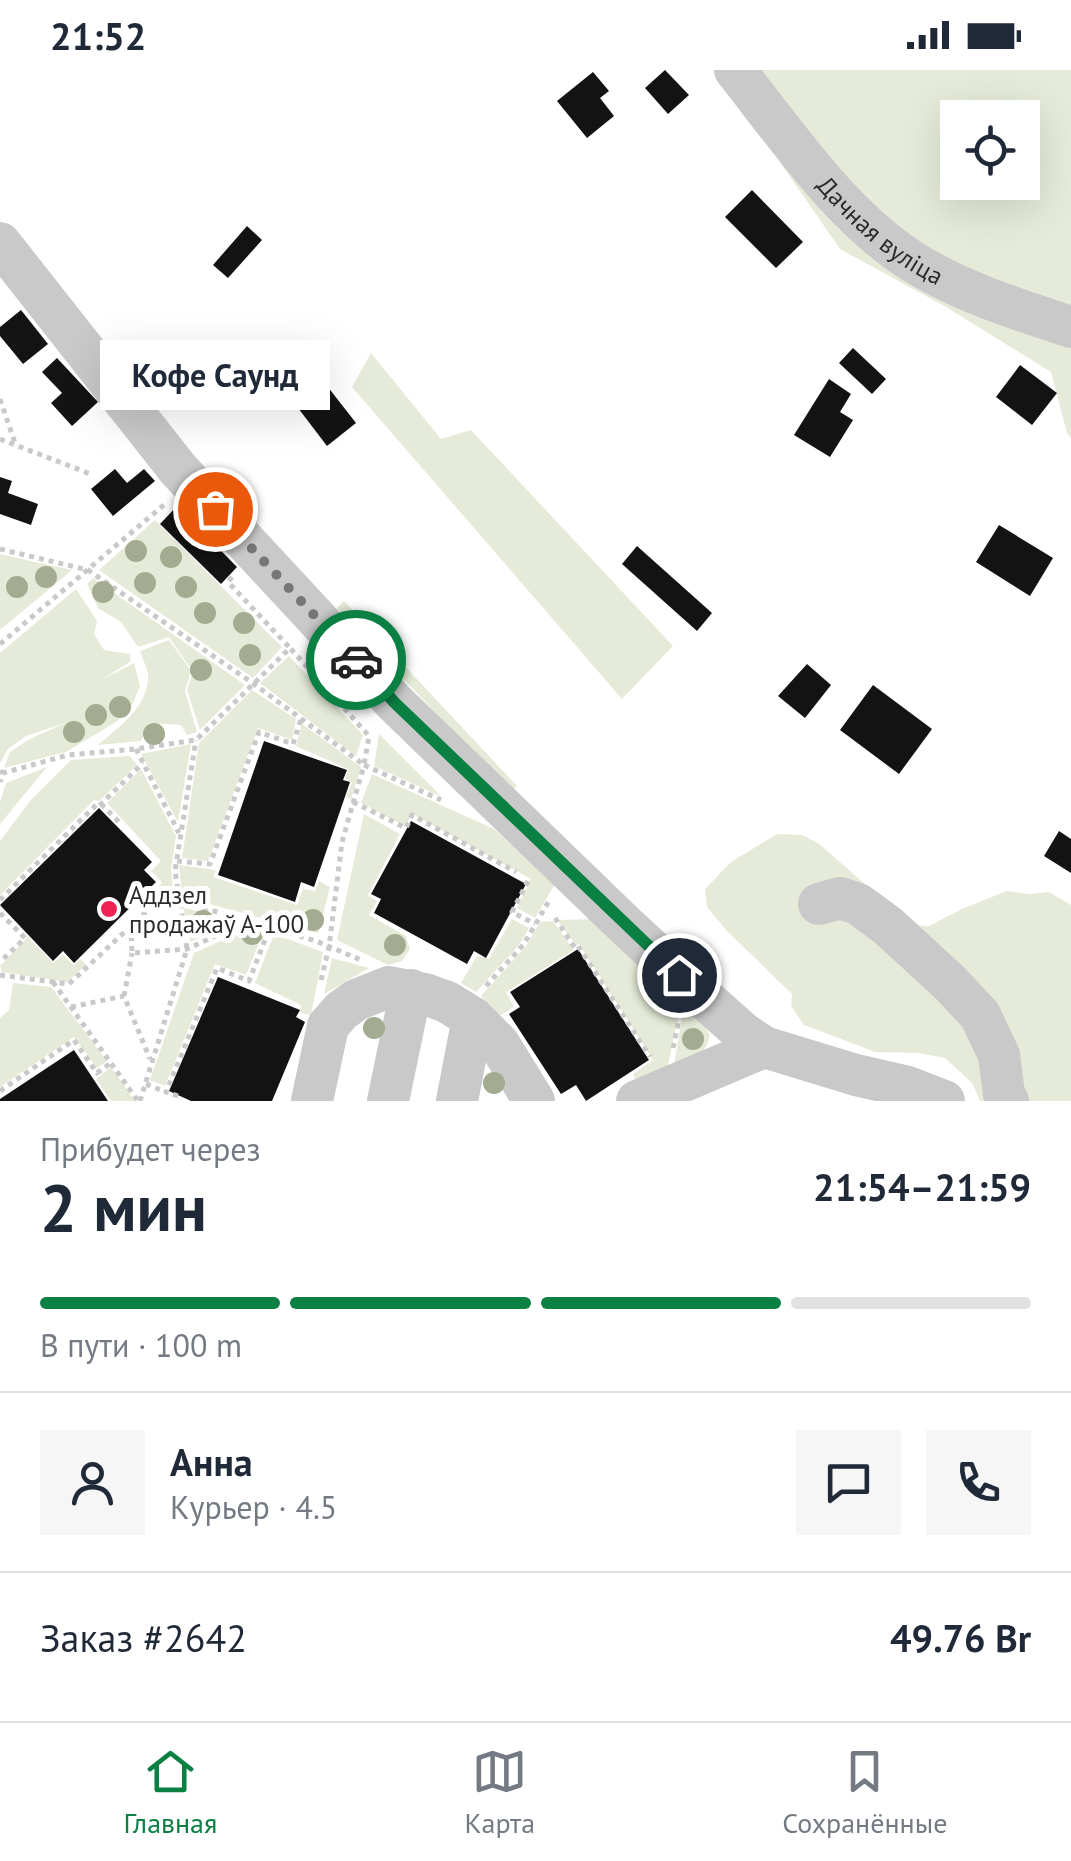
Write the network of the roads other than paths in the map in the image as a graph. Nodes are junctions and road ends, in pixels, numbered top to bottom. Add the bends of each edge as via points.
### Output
1 (736, 70) edge
2 (0, 243) edge
3 (1071, 327) edge
4 (819, 904) dead end
5 (400, 988) junction
6 (475, 1007) junction
7 (764, 1047) junction
8 (639, 1084) edge
9 (312, 1101) edge
10 (388, 1101) edge
11 (457, 1101) edge
12 (534, 1101) edge
13 (944, 1101) edge
14 (1008, 1101) edge

1 - 3 street, Дачная вуліца via 809,164 890,244 975,294
2 - 7 street via 190,482 395,703 623,923
4 - 14 street via 840,898 858,904 950,983 980,1015 999,1055
5 - 6 street
5 - 9 street via 356,1000 328,1026
5 - 10 street
6 - 11 street
6 - 12 street
7 - 8 street
7 - 13 street

